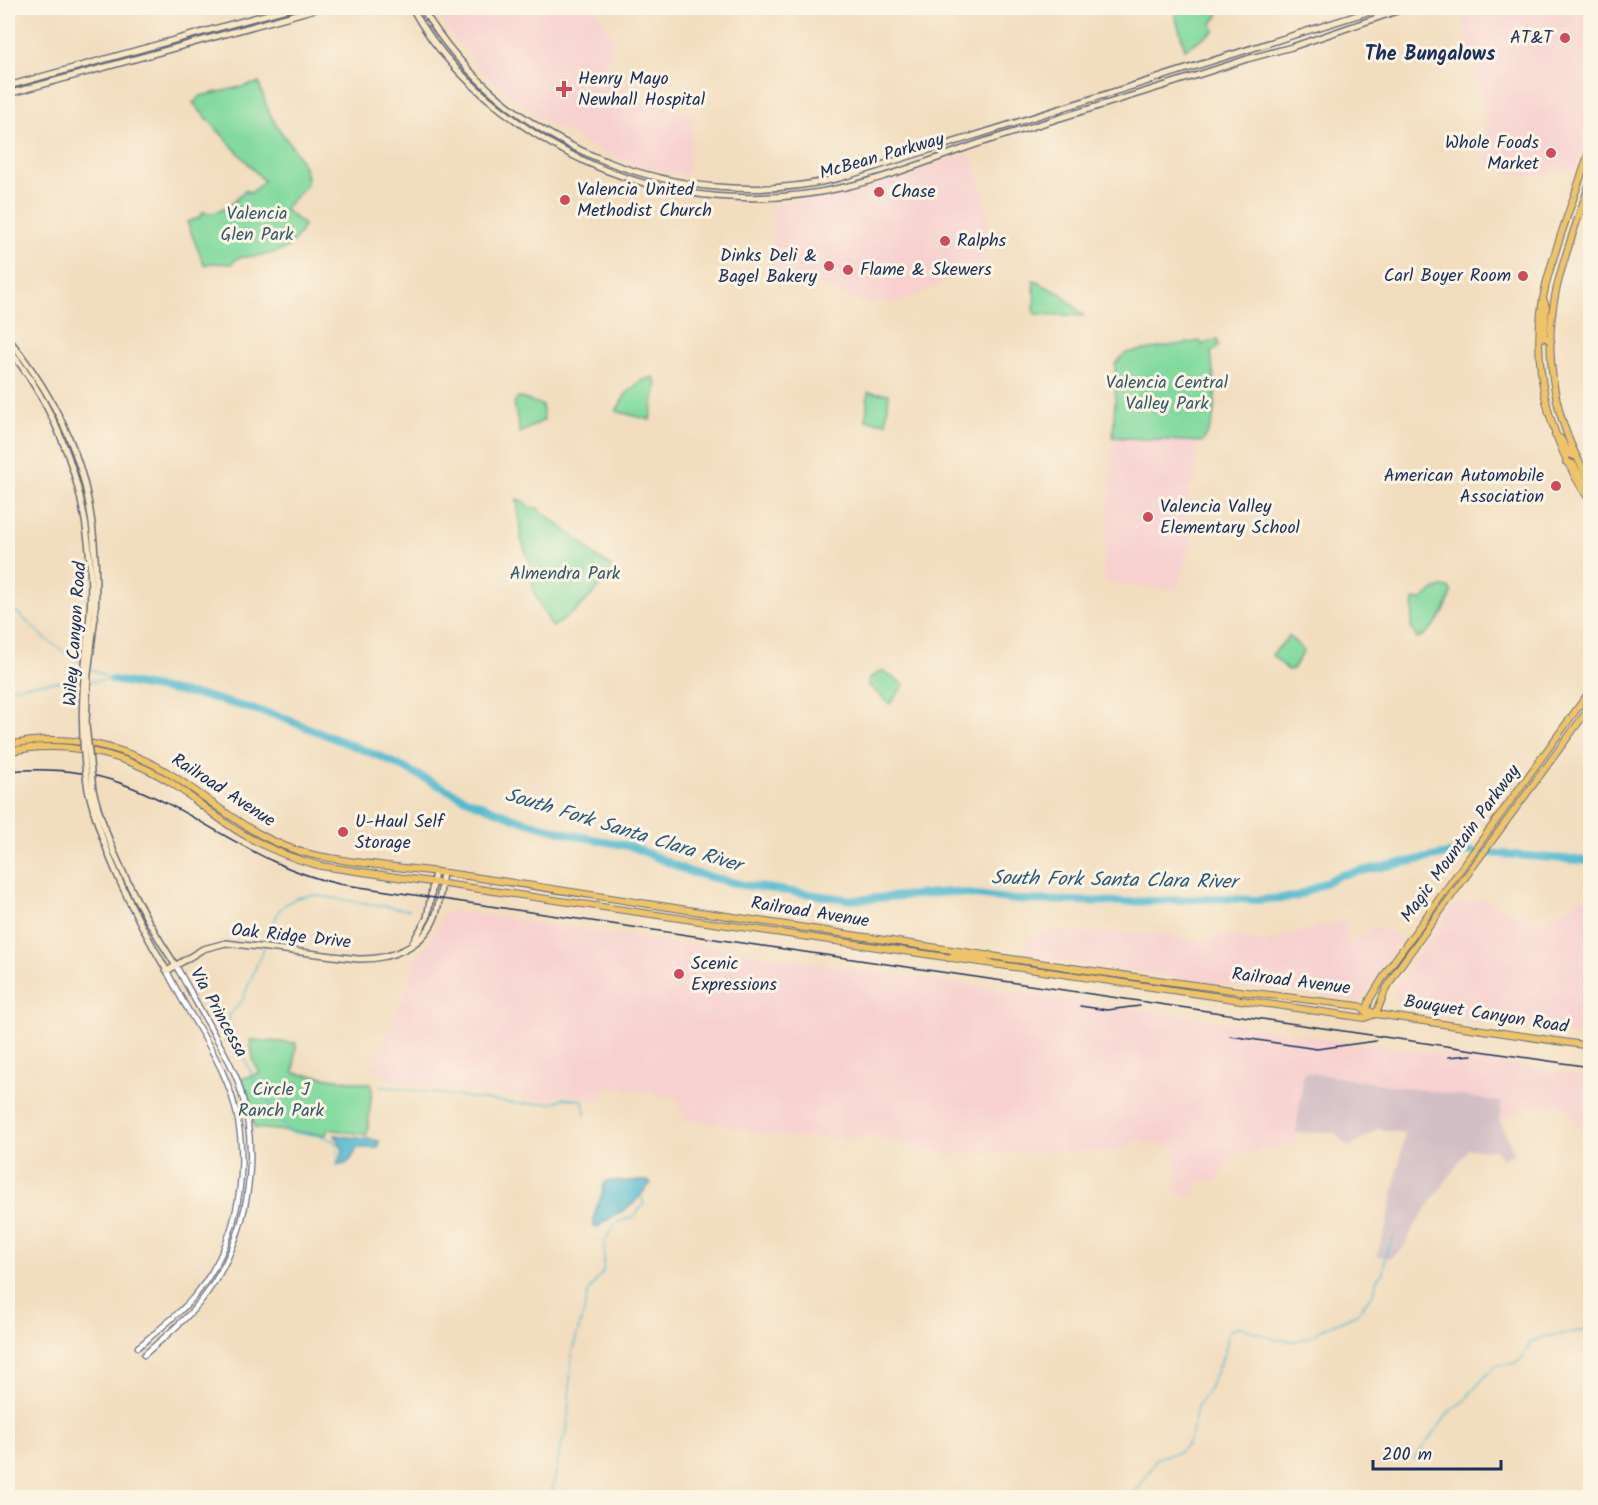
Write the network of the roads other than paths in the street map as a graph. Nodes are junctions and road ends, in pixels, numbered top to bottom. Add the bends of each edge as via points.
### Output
1 (290, 8) edge
2 (319, 8) edge
3 (412, 8) edge
4 (422, 8) edge
5 (1380, 8) edge
6 (1406, 8) edge
7 (8, 86) edge
8 (1130, 86) junction
9 (1110, 92) junction
10 (8, 94) edge
11 (1115, 102) junction
12 (1079, 113) junction
13 (1590, 148) edge
14 (1590, 182) edge
15 (1544, 298) junction
16 (8, 338) edge
17 (1551, 340) junction
18 (8, 348) edge
19 (1555, 434) junction
20 (1577, 457) junction
21 (1566, 462) junction
22 (1590, 480) edge
23 (1590, 488) edge
24 (1590, 501) edge
25 (93, 615) junction
26 (1590, 691) edge
27 (1590, 707) edge
28 (8, 745) edge
29 (8, 752) edge
30 (96, 812) junction
31 (435, 872) junction
32 (443, 873) junction
33 (433, 882) junction
34 (441, 884) junction
35 (414, 942) junction
36 (990, 955) junction
37 (948, 958) junction
38 (176, 966) junction
39 (167, 970) junction
40 (1367, 1009) junction
41 (1376, 1014) junction
42 (1364, 1018) junction
43 (1590, 1046) edge
44 (138, 1347) dead end
45 (144, 1355) dead end

1 - 7 main road
2 - 10 main road
3 - 12 main road, McBean Parkway via 443,53 473,85 524,126 558,149 601,169 682,192 761,198 845,187
4 - 9 main road, McBean Parkway via 478,79 561,141 629,169 699,186 757,189 818,183
5 - 8 main road, McBean Parkway
6 - 11 main road, McBean Parkway
8 - 9 main road, McBean Parkway
8 - 11 main road
9 - 12 main road via 1107,100
11 - 12 main road, McBean Parkway
13 - 15 main road
14 - 17 main road via 1560,274
15 - 17 main road via 1544,337
15 - 19 main road via 1539,363
16 - 25 main road, Wiley Canyon Road via 47,393 79,461 87,488 97,560
17 - 20 main road via 1560,411
18 - 25 main road, Wiley Canyon Road via 48,410 71,463 88,542
19 - 20 main road via 1569,454
19 - 21 main road
20 - 22 main road
21 - 23 main road via 1573,464
21 - 24 main road
25 - 30 main road, Wiley Canyon Road, bridge via 86,714 90,790
26 - 40 main road, Magic Mountain Parkway via 1389,968
27 - 41 main road, Magic Mountain Parkway via 1398,969
28 - 31 main road, Railroad Avenue via 42,740 106,747 153,764 237,821 290,848 324,857
29 - 33 main road, Railroad Avenue via 63,747 114,757 171,783 239,832 272,849 321,866
30 - 38 main road, Via Princessa via 123,873
30 - 39 main road, Via Princessa via 123,890
31 - 32 main road, Railroad Avenue
31 - 33 main road
32 - 34 main road, Oak Ridge Drive
32 - 36 main road, Railroad Avenue
33 - 34 main road, Railroad Avenue
33 - 35 main road via 427,918
34 - 35 main road, Oak Ridge Drive via 433,922 422,938
34 - 37 main road, Railroad Avenue
35 - 38 main road, Oak Ridge Drive via 395,954 370,960 225,943 203,949
36 - 37 main road via 982,959 957,955
36 - 40 main road, Railroad Avenue
37 - 42 main road, Railroad Avenue
38 - 39 main road, Oak Ridge Drive
38 - 45 street, Via Princessa via 238,1083 249,1131 250,1171 242,1219 219,1272 199,1303
39 - 44 street, Via Princessa via 229,1087 241,1140 241,1170 231,1228 210,1273 193,1298
40 - 41 main road, Railroad Avenue
40 - 42 main road, Magic Mountain Parkway
41 - 42 main road, Railroad Avenue
41 - 43 main road, Bouquet Canyon Road

